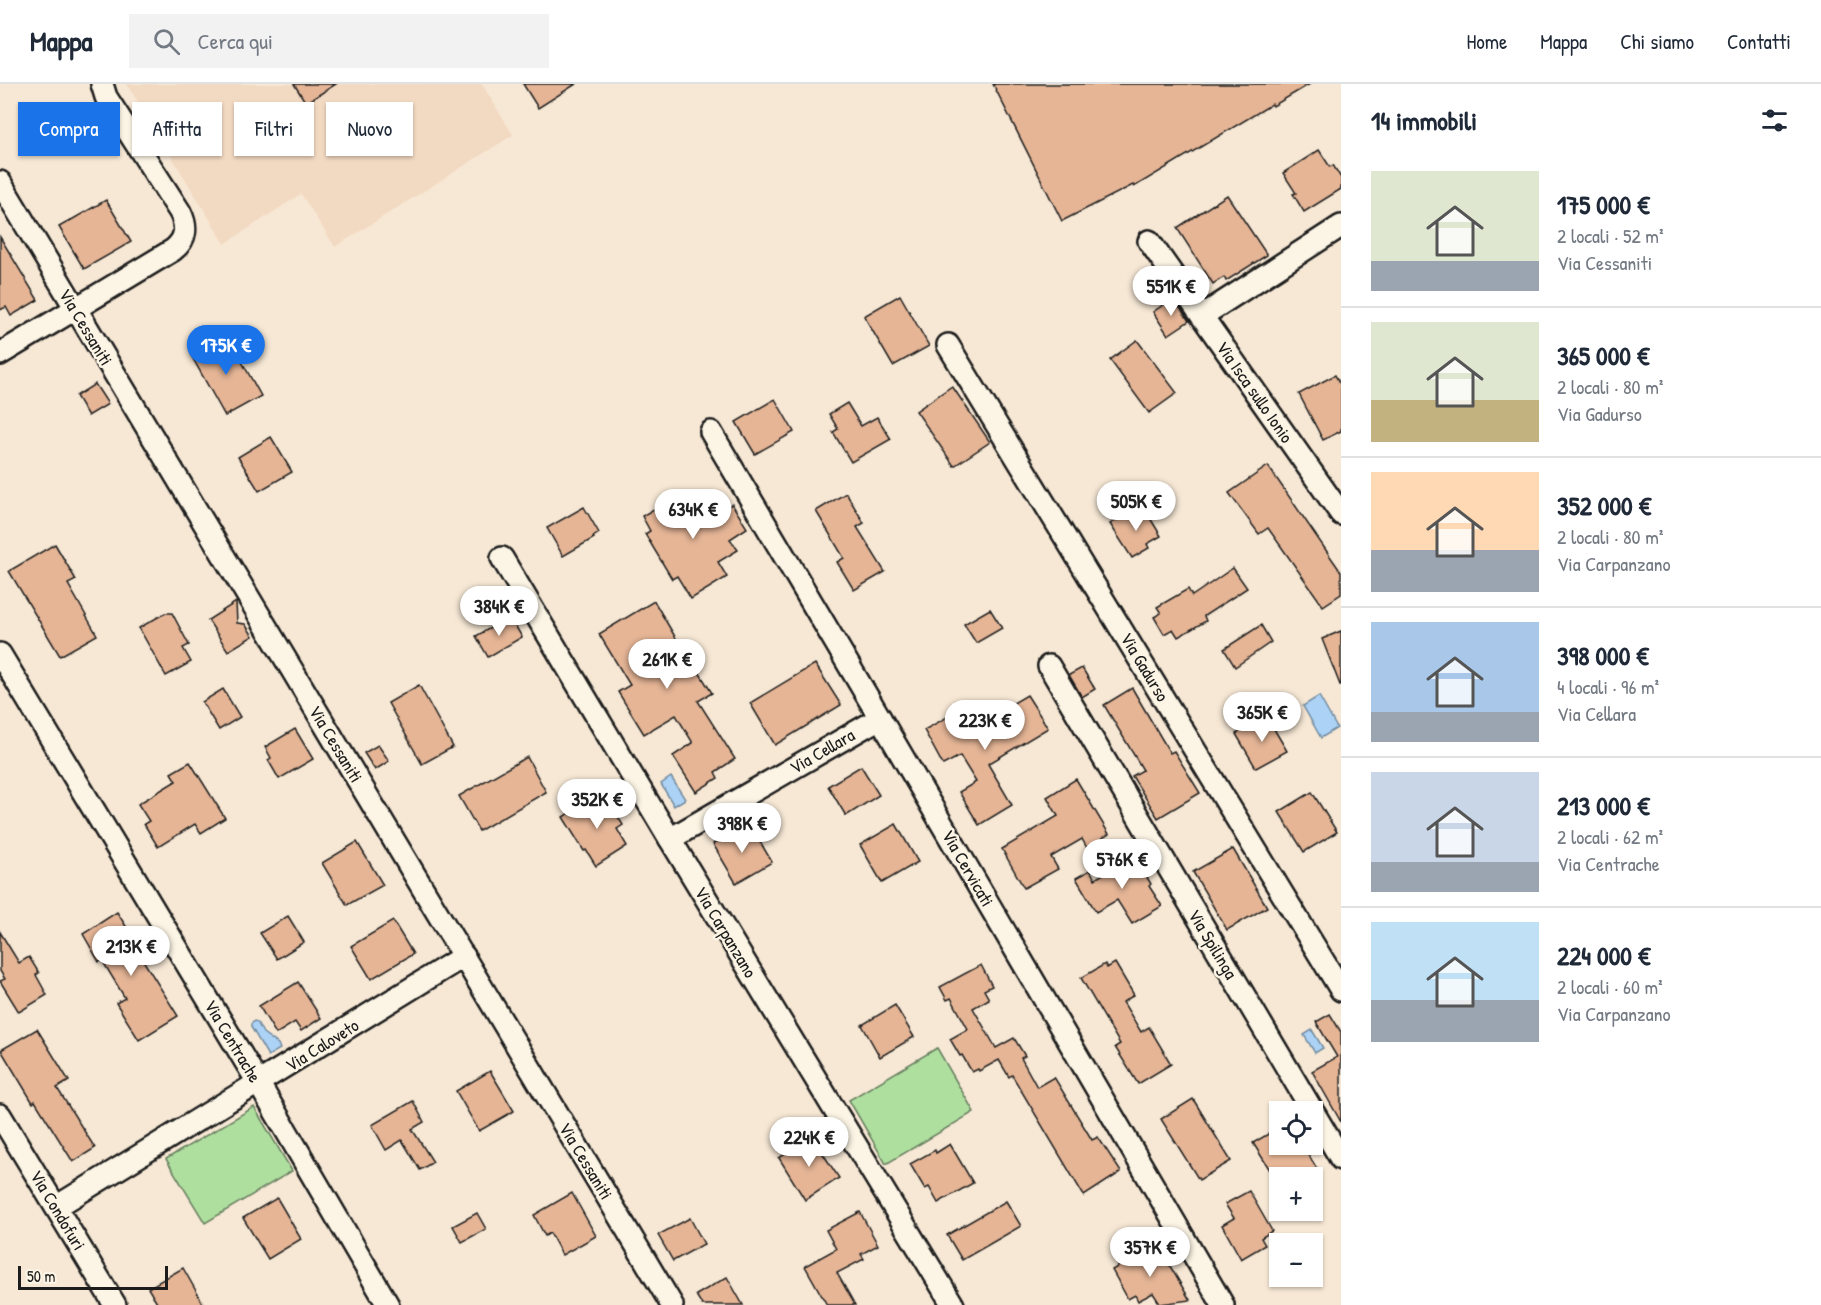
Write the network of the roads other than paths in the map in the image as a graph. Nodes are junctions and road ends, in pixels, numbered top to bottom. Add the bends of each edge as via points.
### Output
1 (102, 84) edge
2 (0, 182) edge
3 (1341, 226) edge
4 (1149, 241) dead end
5 (76, 309) junction
6 (1202, 316) junction
7 (948, 345) dead end
8 (0, 354) edge
9 (711, 432) dead end
10 (1341, 514) edge
11 (502, 558) dead end
12 (0, 654) edge
13 (1049, 666) dead end
14 (880, 718) junction
15 (670, 839) junction
16 (464, 956) junction
17 (1341, 990) edge
18 (259, 1084) junction
19 (0, 1115) edge
20 (1341, 1159) edge
21 (56, 1207) junction
22 (115, 1305) edge
23 (388, 1305) edge
24 (672, 1305) edge
25 (953, 1305) edge
26 (1223, 1305) edge

1 - 5 street via 106,97 180,212 184,236 173,250
2 - 5 street, Via Cessaniti
3 - 6 street
4 - 6 street, Via Isca sullo Ionio
5 - 8 street
5 - 16 street, Via Cessaniti
6 - 10 street, Via Isca sullo Ionio
7 - 17 street, Via Gadurso
9 - 14 street, Via Cervicati
11 - 15 street, Via Carpanzano
12 - 18 street, Via Centrache
13 - 20 street, Via Spilinga
14 - 15 street, Via Cellara
14 - 26 street, Via Cervicati
15 - 25 street, Via Carpanzano
16 - 18 street, Via Caloveto
16 - 24 street, Via Cessaniti
18 - 21 street, Via Caloveto
18 - 23 street, Via Centrache
19 - 21 street, Via Condofuri
21 - 22 street, Via Condofuri

